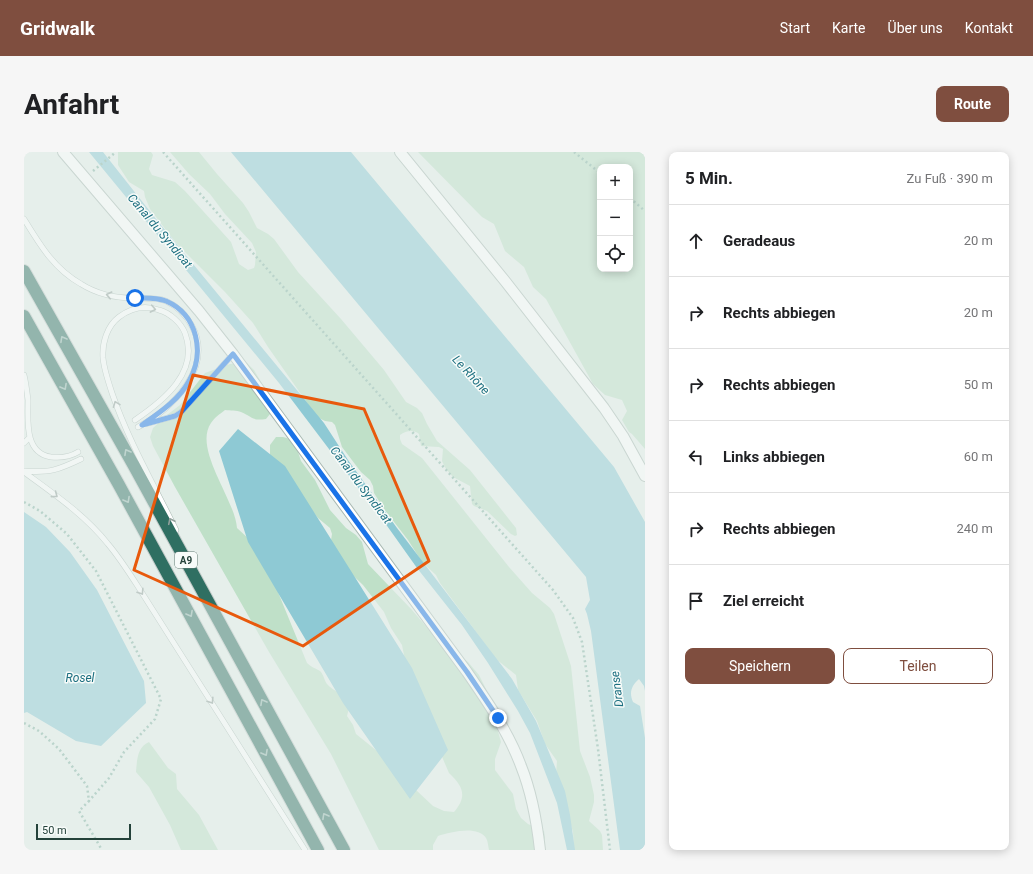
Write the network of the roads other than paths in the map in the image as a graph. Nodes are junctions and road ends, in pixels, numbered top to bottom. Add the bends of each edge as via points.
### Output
1 (63, 152) edge
2 (400, 152) edge
3 (24, 219) edge
4 (24, 271) edge
5 (24, 316) edge
6 (233, 354) junction
7 (24, 375) edge
8 (135, 420) dead end
9 (30, 437) junction
10 (24, 443) edge
11 (78, 452) dead end
12 (81, 459) dead end
13 (24, 472) edge
14 (645, 476) edge
15 (225, 632) junction
16 (305, 850) edge
17 (318, 850) edge
18 (344, 850) edge
19 (540, 850) edge

1 - 6 street
2 - 14 street via 604,408
6 -> 3 lane via 181,412 140,426 180,394 193,375 198,348 196,335 190,323 178,309 165,301 111,296 90,289 70,278 48,256
15 -> 4 highway, A9
5 -> 17 highway, A9
6 - 19 street via 467,672 498,718 521,766 537,822
7 - 9 lane
15 -> 8 lane via 123,422 105,370 104,344 113,322 131,310 151,308 168,314 182,327 188,342 188,358 174,388 158,404
9 - 10 lane
9 - 11 lane via 36,449 46,456 59,458
12 - 13 lane via 54,471
13 -> 16 lane via 86,520 108,544 137,585
18 -> 15 highway, A9

